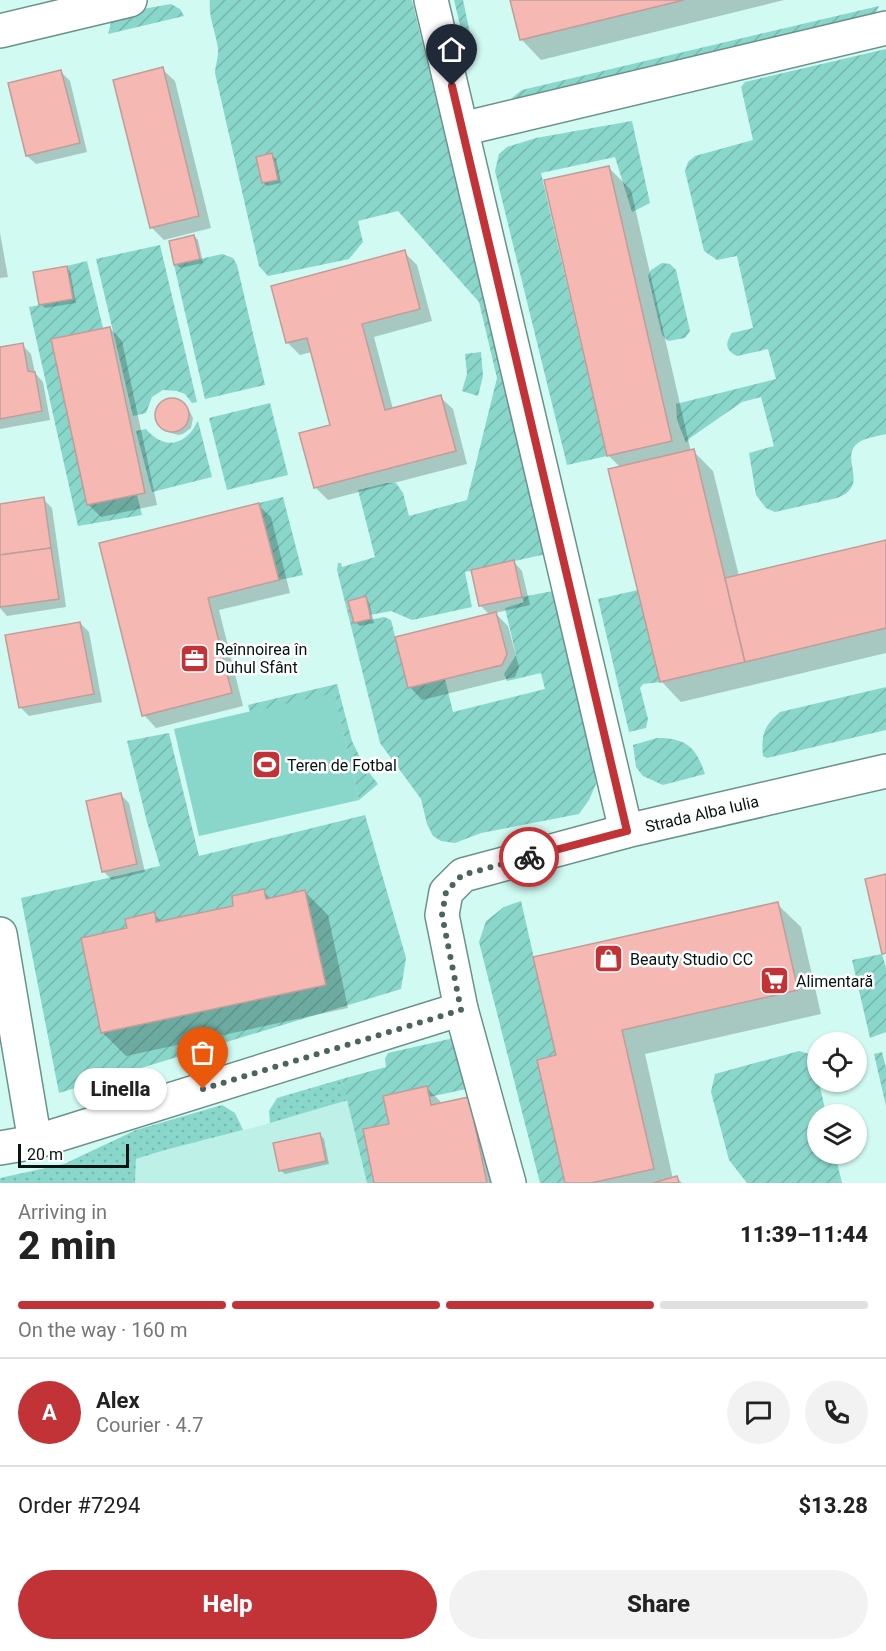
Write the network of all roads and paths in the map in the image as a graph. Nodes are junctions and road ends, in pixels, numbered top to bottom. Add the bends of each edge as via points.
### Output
1 (130, 0) edge
2 (430, 0) edge
3 (886, 28) edge
4 (0, 31) edge
5 (462, 129) junction
6 (886, 771) edge
7 (627, 831) junction
8 (0, 934) edge
9 (461, 1010) junction
10 (35, 1142) junction
11 (0, 1148) edge
12 (509, 1183) edge

1 - 4 street
2 - 5 street
3 - 5 street
5 - 7 street
6 - 7 street, Strada Alba Iulia
7 - 9 street, Strada Alba Iulia via 462,875 446,892 442,915
8 - 10 street
9 - 10 street
9 - 12 street, Strada Alba Iulia
10 - 11 street

